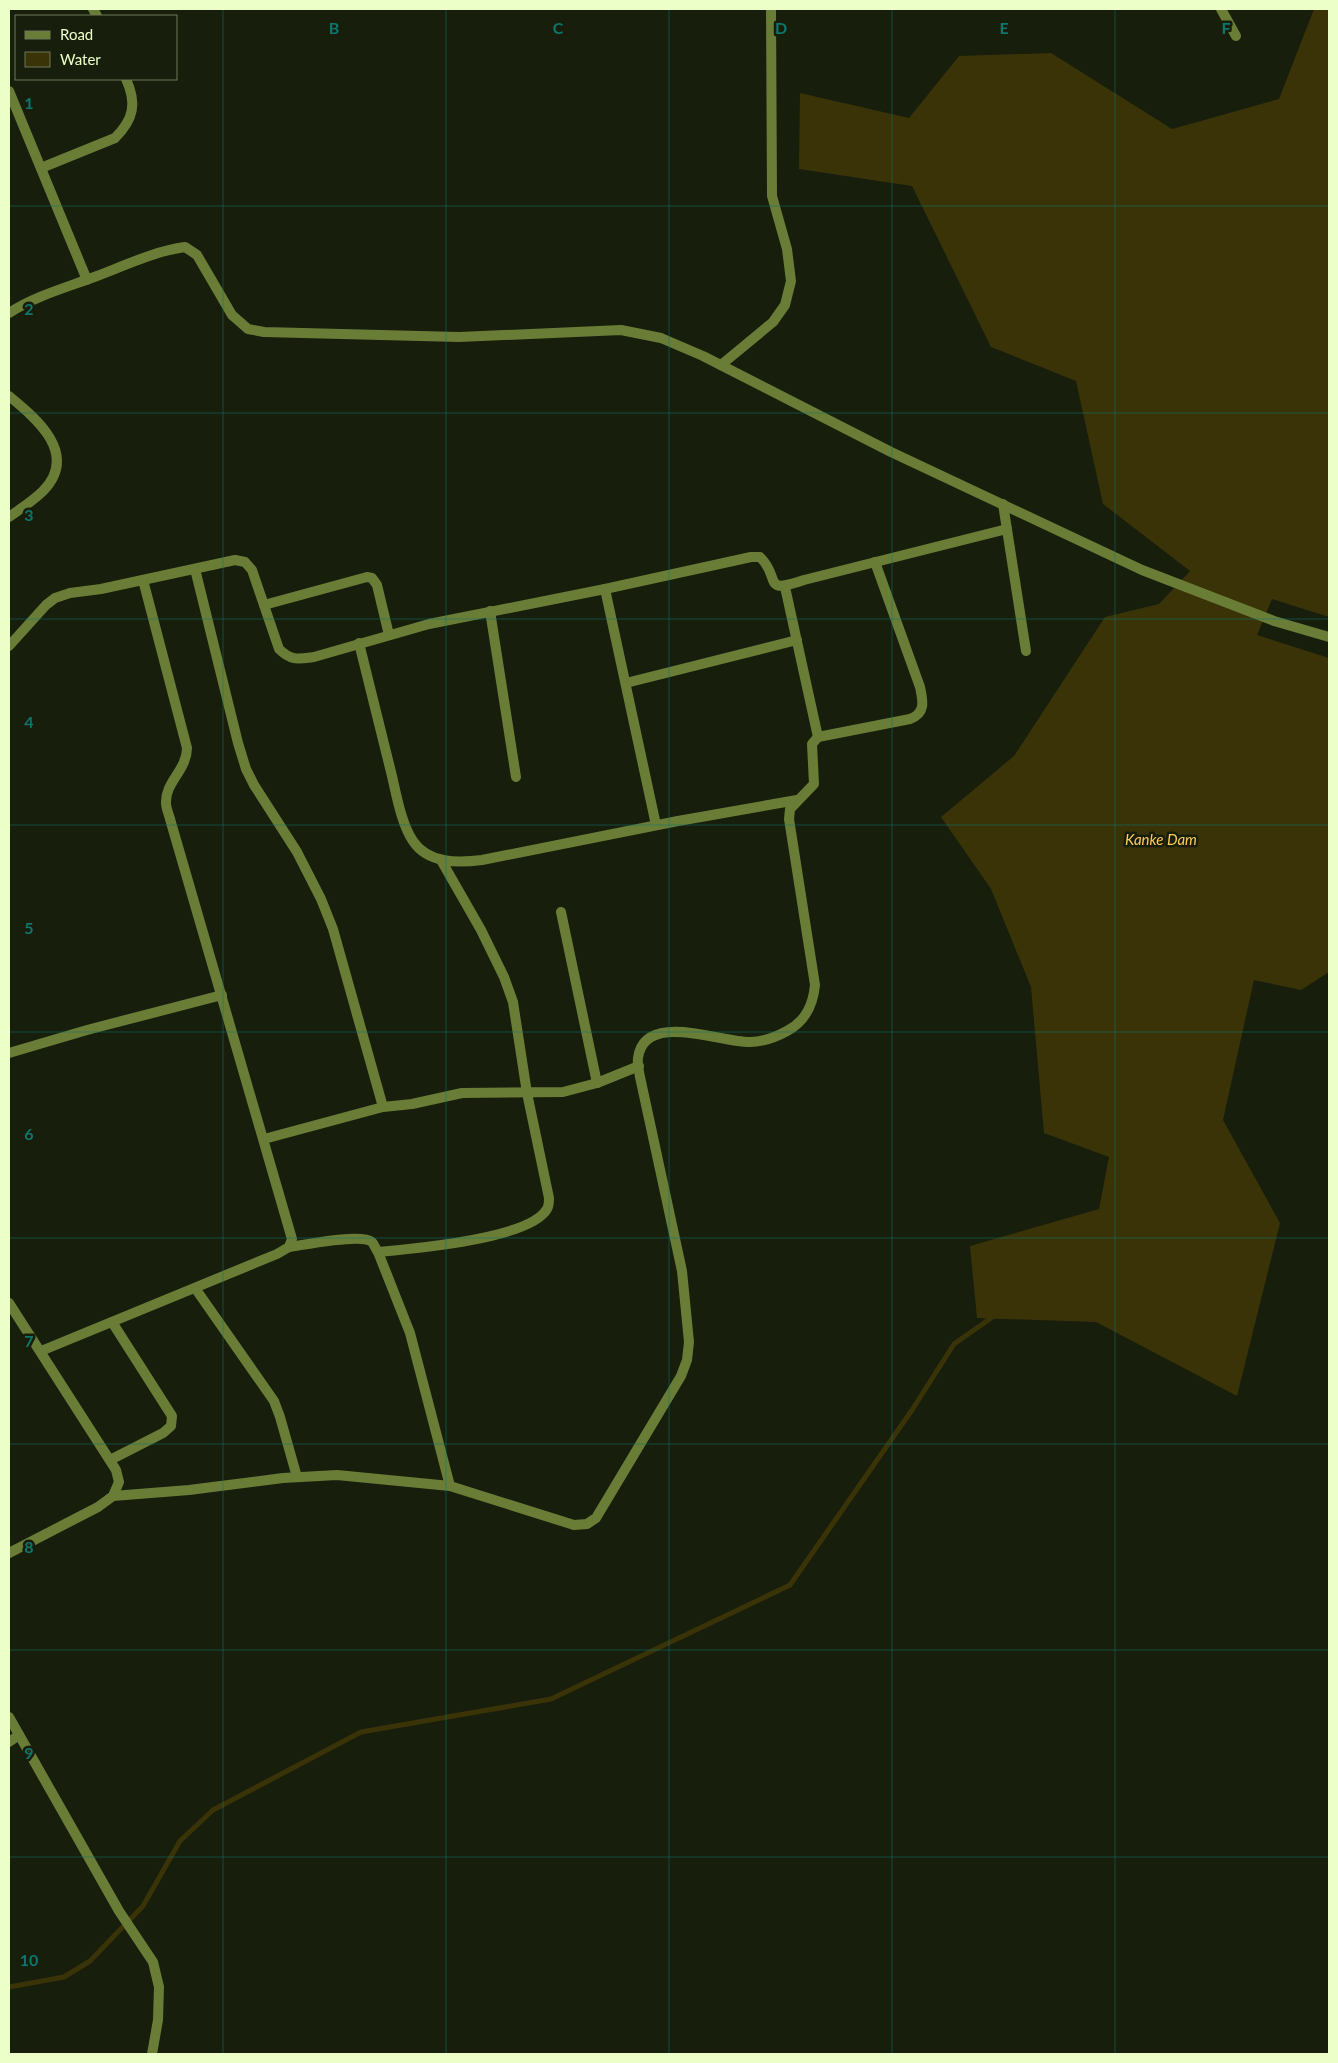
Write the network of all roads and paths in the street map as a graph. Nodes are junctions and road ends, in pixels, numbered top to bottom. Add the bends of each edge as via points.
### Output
1 (771, 9) edge
2 (1221, 9) edge
3 (1236, 36) dead end
4 (126, 80) edge
5 (9, 91) edge
6 (41, 168) junction
7 (87, 280) junction
8 (9, 313) edge
9 (721, 366) junction
10 (9, 396) edge
11 (1003, 504) junction
12 (9, 517) edge
13 (1007, 529) junction
14 (875, 562) junction
15 (195, 569) junction
16 (143, 580) junction
17 (785, 587) junction
18 (606, 589) junction
19 (264, 605) junction
20 (490, 611) junction
21 (389, 635) junction
22 (1329, 637) edge
23 (797, 640) junction
24 (359, 643) junction
25 (9, 646) edge
26 (1026, 651) dead end
27 (626, 683) junction
28 (818, 737) junction
29 (516, 777) dead end
30 (797, 800) junction
31 (656, 825) junction
32 (441, 860) junction
33 (561, 912) dead end
34 (222, 995) junction
35 (9, 1053) edge
36 (639, 1066) junction
37 (597, 1083) junction
38 (527, 1093) junction
39 (383, 1107) junction
40 (264, 1139) junction
41 (289, 1247) junction
42 (378, 1252) junction
43 (194, 1288) junction
44 (9, 1303) edge
45 (112, 1322) junction
46 (41, 1351) junction
47 (110, 1460) junction
48 (297, 1478) junction
49 (450, 1486) junction
50 (113, 1496) junction
51 (9, 1553) edge
52 (9, 1716) edge
53 (20, 1735) junction
54 (9, 1742) edge
55 (152, 2054) edge

1 - 9 street via 772,196 787,250 791,281 785,304 773,322
2 - 3 street
4 - 6 street via 133,105 124,129 115,138
5 - 6 street
6 - 7 street
7 - 8 street
7 - 9 street via 168,249 185,247 197,255 232,315 248,329 459,336 621,330 661,338
9 - 11 street via 891,452
10 - 12 street via 51,438 57,464 54,477 43,491
11 - 13 street
11 - 22 street via 1142,570 1274,621
13 - 14 street
13 - 26 street
14 - 17 street
14 - 28 street via 920,687 924,704 922,711 910,719
15 - 16 street
15 - 19 street via 235,560 245,562 252,570
15 - 39 street via 246,769 297,852 321,899 333,929
16 - 25 street via 55,598
16 - 34 street via 187,748 184,766 173,781 166,803
17 - 18 street via 777,586 773,581 766,562 760,557 751,557
17 - 23 street
18 - 20 street
18 - 27 street
19 - 21 street via 372,578 377,585
19 - 24 street via 279,649 287,658 314,657
20 - 21 street
20 - 29 street
21 - 24 street
23 - 27 street
23 - 28 street
24 - 32 street via 406,825 413,841
27 - 31 street
28 - 30 street via 812,744 814,784
30 - 31 street
30 - 36 street via 790,809 789,818 815,985 813,1002 807,1014 792,1028 773,1038 751,1042 680,1031 658,1034 642,1046
31 - 32 street via 482,860 461,863
32 - 38 street via 504,977 513,1002
33 - 37 street
34 - 35 street
34 - 40 street
36 - 37 street
36 - 49 street via 682,1271 689,1342 681,1376 596,1518 587,1524 574,1525
37 - 38 street via 564,1092
38 - 39 street via 462,1093
38 - 42 street via 549,1198 548,1209 519,1227 484,1238
39 - 40 street
40 - 41 street via 292,1239
41 - 42 street via 364,1239 372,1242
41 - 43 street
42 - 49 street via 410,1333
43 - 45 street
43 - 48 street via 274,1401
44 - 46 street
45 - 46 street
45 - 47 street via 172,1416 171,1426 163,1433
46 - 47 street
47 - 50 street via 120,1482
48 - 49 street via 337,1475
48 - 50 street
50 - 51 street
52 - 53 street
53 - 54 street
53 - 55 street via 119,1911 153,1962 159,1988

